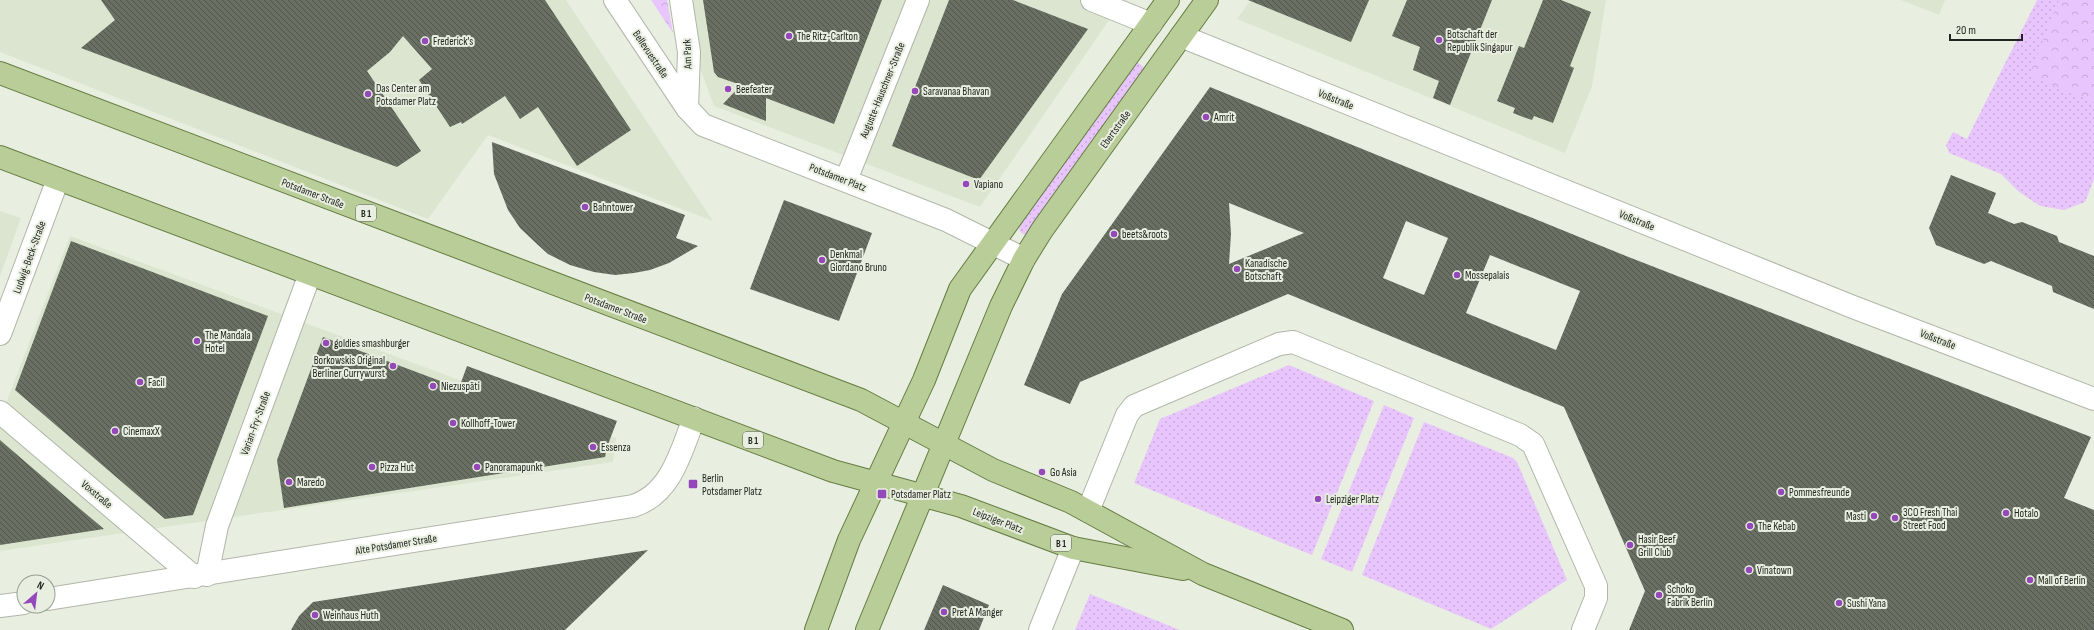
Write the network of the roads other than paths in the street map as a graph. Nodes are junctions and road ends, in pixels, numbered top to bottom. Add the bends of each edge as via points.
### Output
1 (615, 0) edge
2 (682, 0) edge
3 (918, 0) edge
4 (1092, 0) edge
5 (1168, 0) edge
6 (1207, 0) edge
7 (1151, 24) junction
8 (1181, 36) junction
9 (0, 73) edge
10 (687, 108) junction
11 (0, 157) edge
12 (58, 179) junction
13 (846, 180) junction
14 (993, 244) junction
15 (1024, 259) junction
16 (310, 274) junction
17 (0, 334) edge
18 (2094, 399) edge
19 (0, 412) edge
20 (694, 418) junction
21 (904, 422) junction
22 (944, 444) junction
23 (876, 483) junction
24 (923, 496) junction
25 (1088, 511) junction
26 (1073, 548) junction
27 (1203, 574) junction
28 (201, 576) junction
29 (56, 598) edge
30 (16, 604) edge
31 (0, 606) edge
32 (816, 630) edge
33 (867, 630) edge
34 (1040, 630) edge
35 (1342, 630) edge
36 (1583, 630) edge

1 - 10 street, Bellevuestraße
2 - 10 street, Am Park via 689,52
3 - 13 street, Auguste-Hauschner-Straße
4 - 7 street
5 - 7 main road
6 - 8 main road, Ebertstraße
7 - 8 main road
7 - 14 main road
8 - 15 main road, Ebertstraße
8 - 18 street, Voßstraße via 1839,301
9 - 21 main road, Potsdamer Straße / B 1 via 861,400
10 - 13 street, Potsdamer Platz via 696,120 711,129
11 - 12 main road, B 1
12 - 16 main road, B 1
12 - 17 street, Ludwig-Beck-Straße
13 - 14 street, Potsdamer Platz via 946,220
14 - 15 street, Potsdamer Platz
14 - 21 main road via 960,289 931,364
15 - 22 main road via 1001,306
16 - 20 main road, B 1
16 - 28 street, Varian-Fry-Straße
19 - 28 street, Voxstraße
20 - 23 main road, B 1 via 833,471
20 - 28 street, Alte Potsdamer Straße via 663,487 648,501 633,506
21 - 22 main road, B 1
21 - 23 main road
22 - 24 main road
22 - 25 main road, Leipziger Platz / B 1 via 993,470
23 - 24 main road, B 1
23 - 32 main road via 849,540
24 - 26 main road, Leipziger Platz / B 1 via 967,508
24 - 33 main road
25 - 27 main road, Leipziger Platz / B 1
25 - 36 street via 1127,415 1134,406 1279,344 1293,342 1520,435 1533,444 1596,586 1594,604
26 - 27 main road, Leipziger Platz / B 1
26 - 34 street
27 - 35 main road, Leipziger Platz / B 1
28 - 29 street, Alte Potsdamer Straße
30 - 31 street

